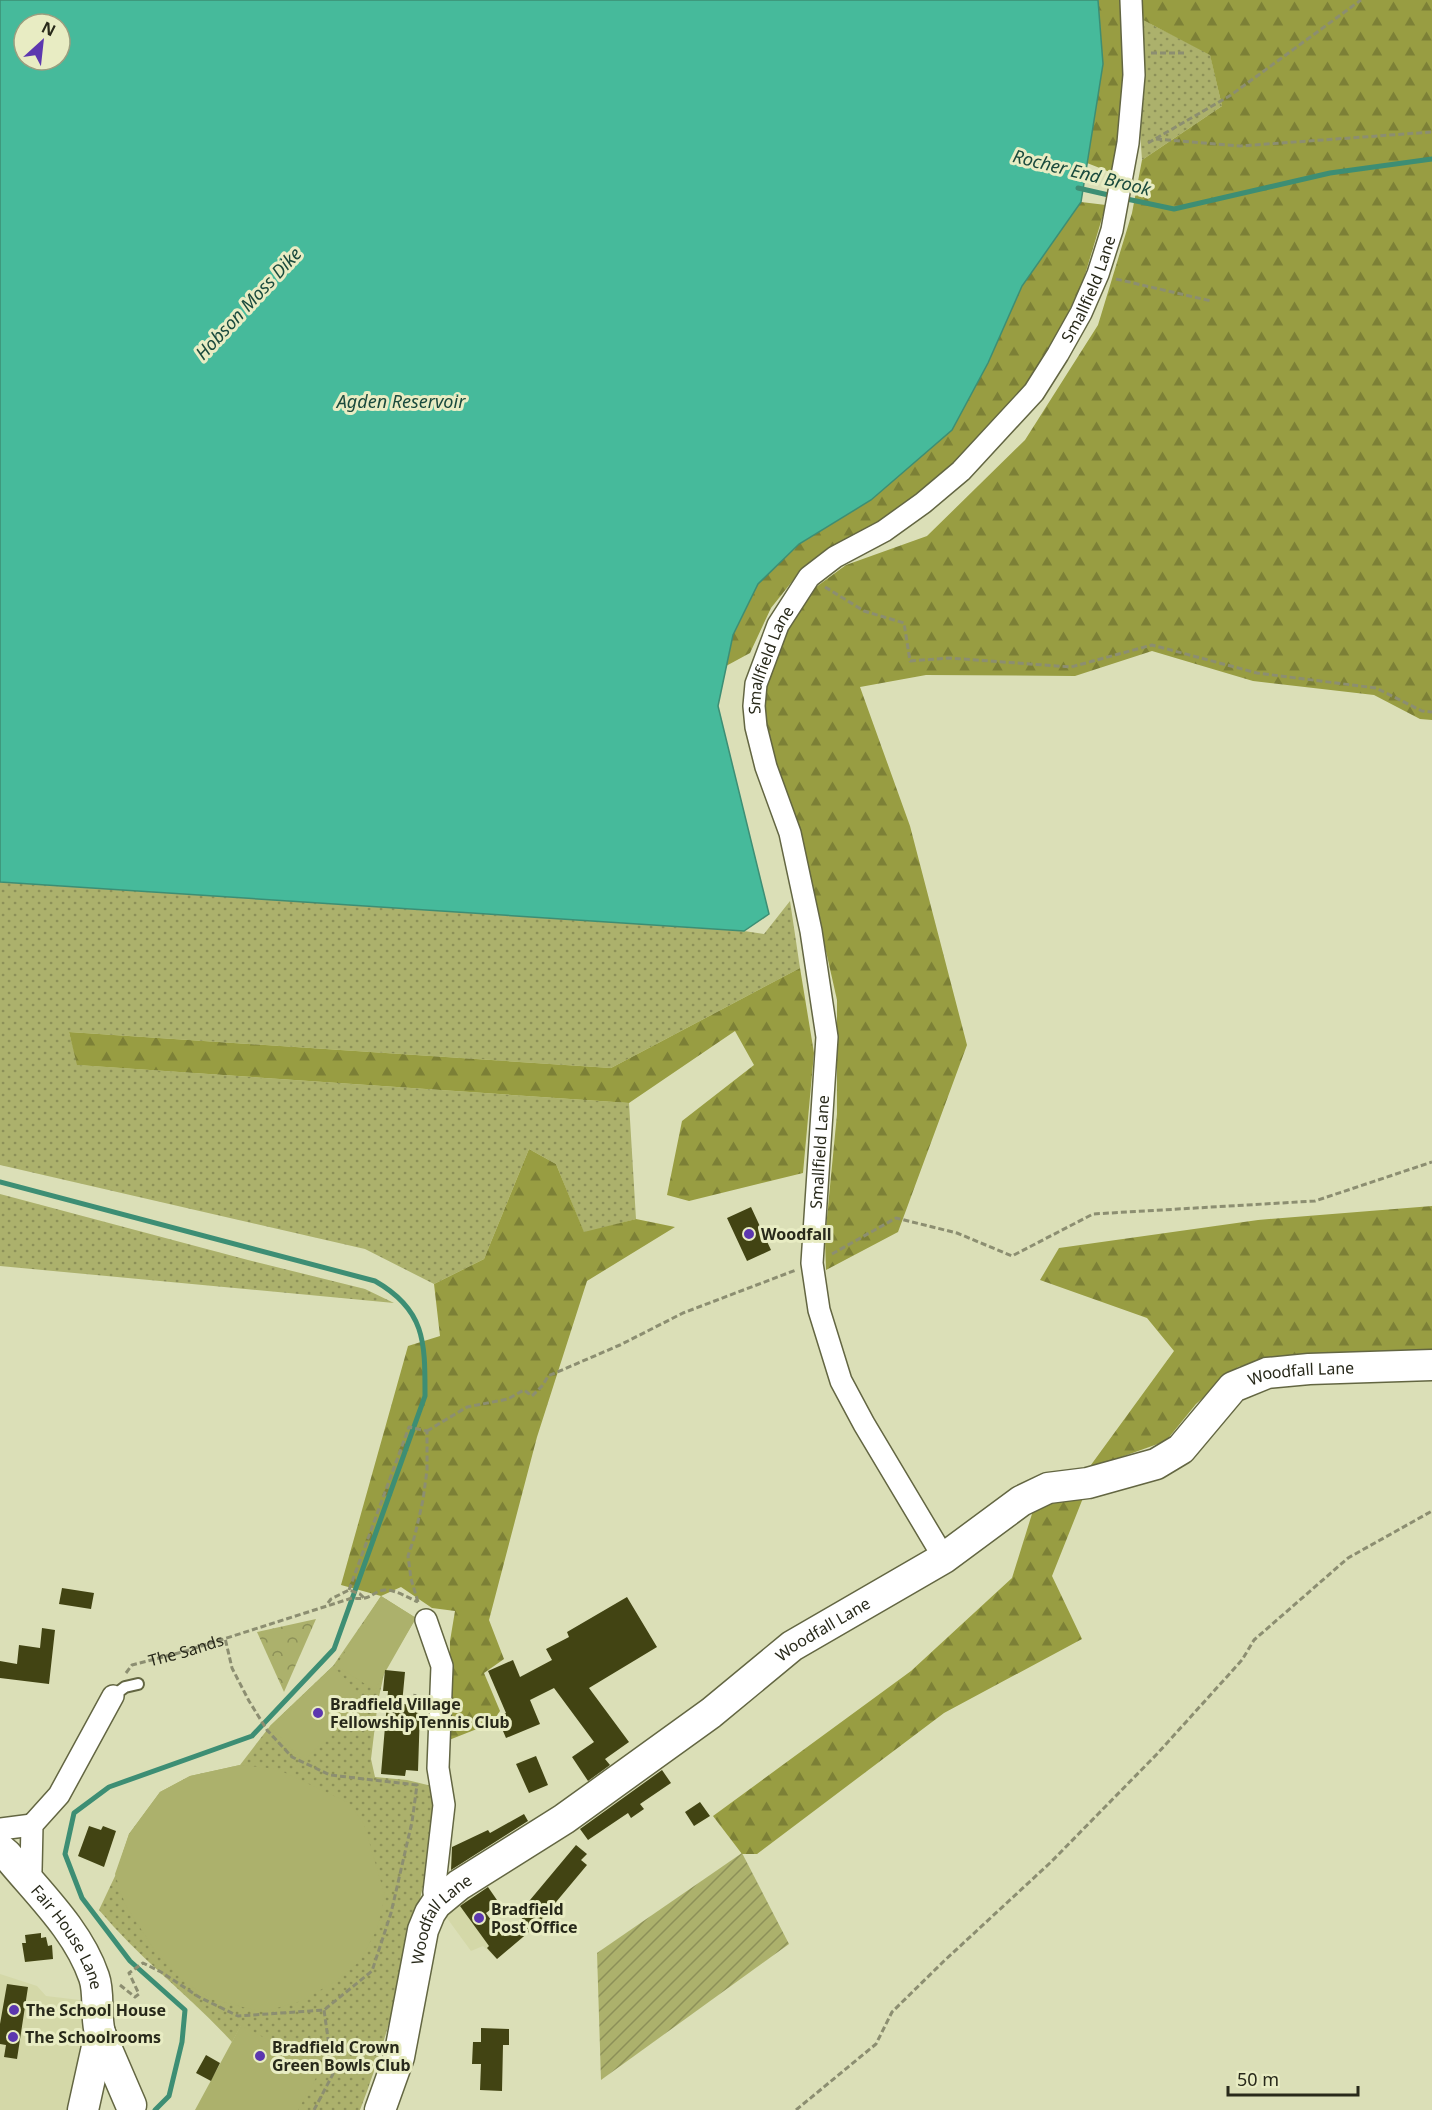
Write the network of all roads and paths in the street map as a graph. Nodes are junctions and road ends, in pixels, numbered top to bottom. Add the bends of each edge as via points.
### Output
1 (1131, 0) edge
2 (1361, 0) edge
3 (1186, 53) dead end
4 (1134, 56) junction
5 (1432, 132) edge
6 (1098, 274) junction
7 (1211, 301) dead end
8 (809, 577) junction
9 (1432, 712) edge
10 (1432, 1162) edge
11 (832, 1254) dead end
12 (812, 1263) junction
13 (1432, 1365) edge
14 (427, 1431) junction
15 (1432, 1511) edge
16 (944, 1558) junction
17 (349, 1590) junction
18 (365, 1599) junction
19 (327, 1604) junction
20 (422, 1611) junction
21 (225, 1638) junction
22 (138, 1684) dead end
23 (113, 1696) junction
24 (32, 1825) junction
25 (0, 1829) edge
26 (0, 1849) edge
27 (29, 1882) junction
28 (436, 1904) junction
29 (95, 1979) junction
30 (324, 2010) junction
31 (100, 2032) junction
32 (128, 2108) edge
33 (83, 2110) edge
34 (314, 2110) edge
35 (380, 2110) edge
36 (796, 2110) edge

1 - 4 street, Smallfield Lane
2 - 5 path via 1231,95 1156,139 1240,146
3 - 4 path
4 - 6 street, Smallfield Lane via 1128,143 1112,230
6 - 7 path
6 - 8 street, Smallfield Lane via 1081,312 1034,392 990,442 923,503
8 - 9 path via 864,611 904,623 910,661 949,658 1071,667 1152,645 1257,673 1376,688 1422,711
8 - 12 street, Smallfield Lane via 778,625 756,684 754,706 766,767 795,855 828,1037
10 - 11 path via 1315,1201 1093,1214 1012,1256 957,1233 896,1218
12 - 14 path via 684,1313 548,1376 532,1396 524,1390 508,1399 467,1407
12 - 16 street, Smallfield Lane via 819,1310 841,1381
13 - 16 street, Woodfall Lane via 1266,1373 1233,1387 1181,1449 1156,1464 1088,1483 1048,1488 1021,1501
14 - 17 path via 409,1427
14 - 20 path via 423,1500 408,1556
15 - 36 path via 1348,1558 1254,1640 1242,1660 1149,1762 1051,1862 892,2012 876,2044
16 - 28 street, Woodfall Lane via 792,1646 711,1713 564,1819 459,1885
17 - 18 path
17 - 19 path
18 - 19 path, The Sands
18 - 20 path, The Sands via 384,1590 400,1594
19 - 21 path, The Sands
20 - 28 street via 442,1666 438,1768 444,1805
21 - 23 path, The Sands via 132,1665
21 - 30 path via 232,1668 255,1711 292,1757 330,1775 417,1785 391,1913 372,1971
22 - 23 lane
23 - 24 street via 59,1795
24 - 25 street
24 - 27 street
26 - 27 street, Fair House Lane
27 - 29 street, Fair House Lane via 71,1933
28 - 35 street, Woodfall Lane via 423,1930 399,2057
29 - 30 path via 113,1978 135,1997 139,1994 129,1973 143,1963 238,2016
29 - 31 street, Fair House Lane
30 - 34 path via 333,2074
31 - 32 street
31 - 33 street, Fair House Lane

